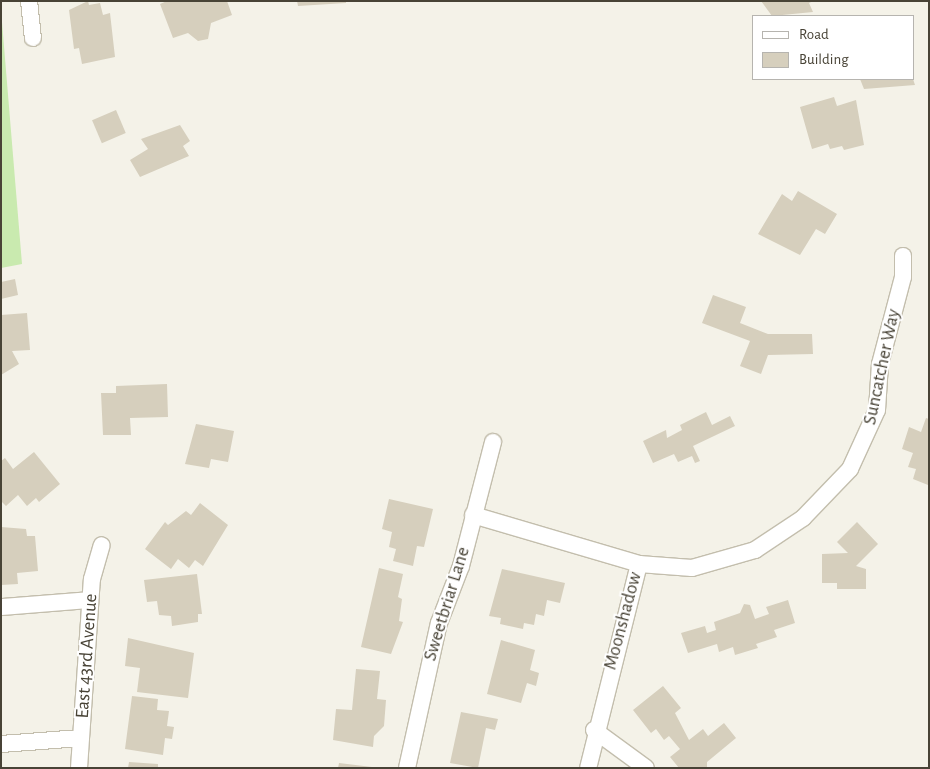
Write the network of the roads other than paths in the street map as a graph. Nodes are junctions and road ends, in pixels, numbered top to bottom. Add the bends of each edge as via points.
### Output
1 (29, 1) edge
2 (33, 38) dead end
3 (903, 256) dead end
4 (493, 442) dead end
5 (473, 515) junction
6 (102, 545) dead end
7 (639, 564) junction
8 (90, 600) junction
9 (1, 607) edge
10 (594, 730) junction
11 (81, 738) junction
12 (1, 744) edge
13 (80, 768) edge
14 (407, 768) edge
15 (588, 768) edge
16 (646, 768) edge

1 - 2 street
3 - 7 street, Suncatcher Way via 903,277 880,364 877,410 850,469 785,534 742,556 692,568
4 - 5 street, Sweetbriar Lane
5 - 7 street, Moonshadow
5 - 14 street, Sweetbriar Lane via 436,632
6 - 8 street, East 43rd Avenue
7 - 10 street, Moonshadow
8 - 9 street
8 - 11 street, East 43rd Avenue
10 - 15 street, Moonshadow
10 - 16 street
11 - 12 street
11 - 13 street, East 43rd Avenue

